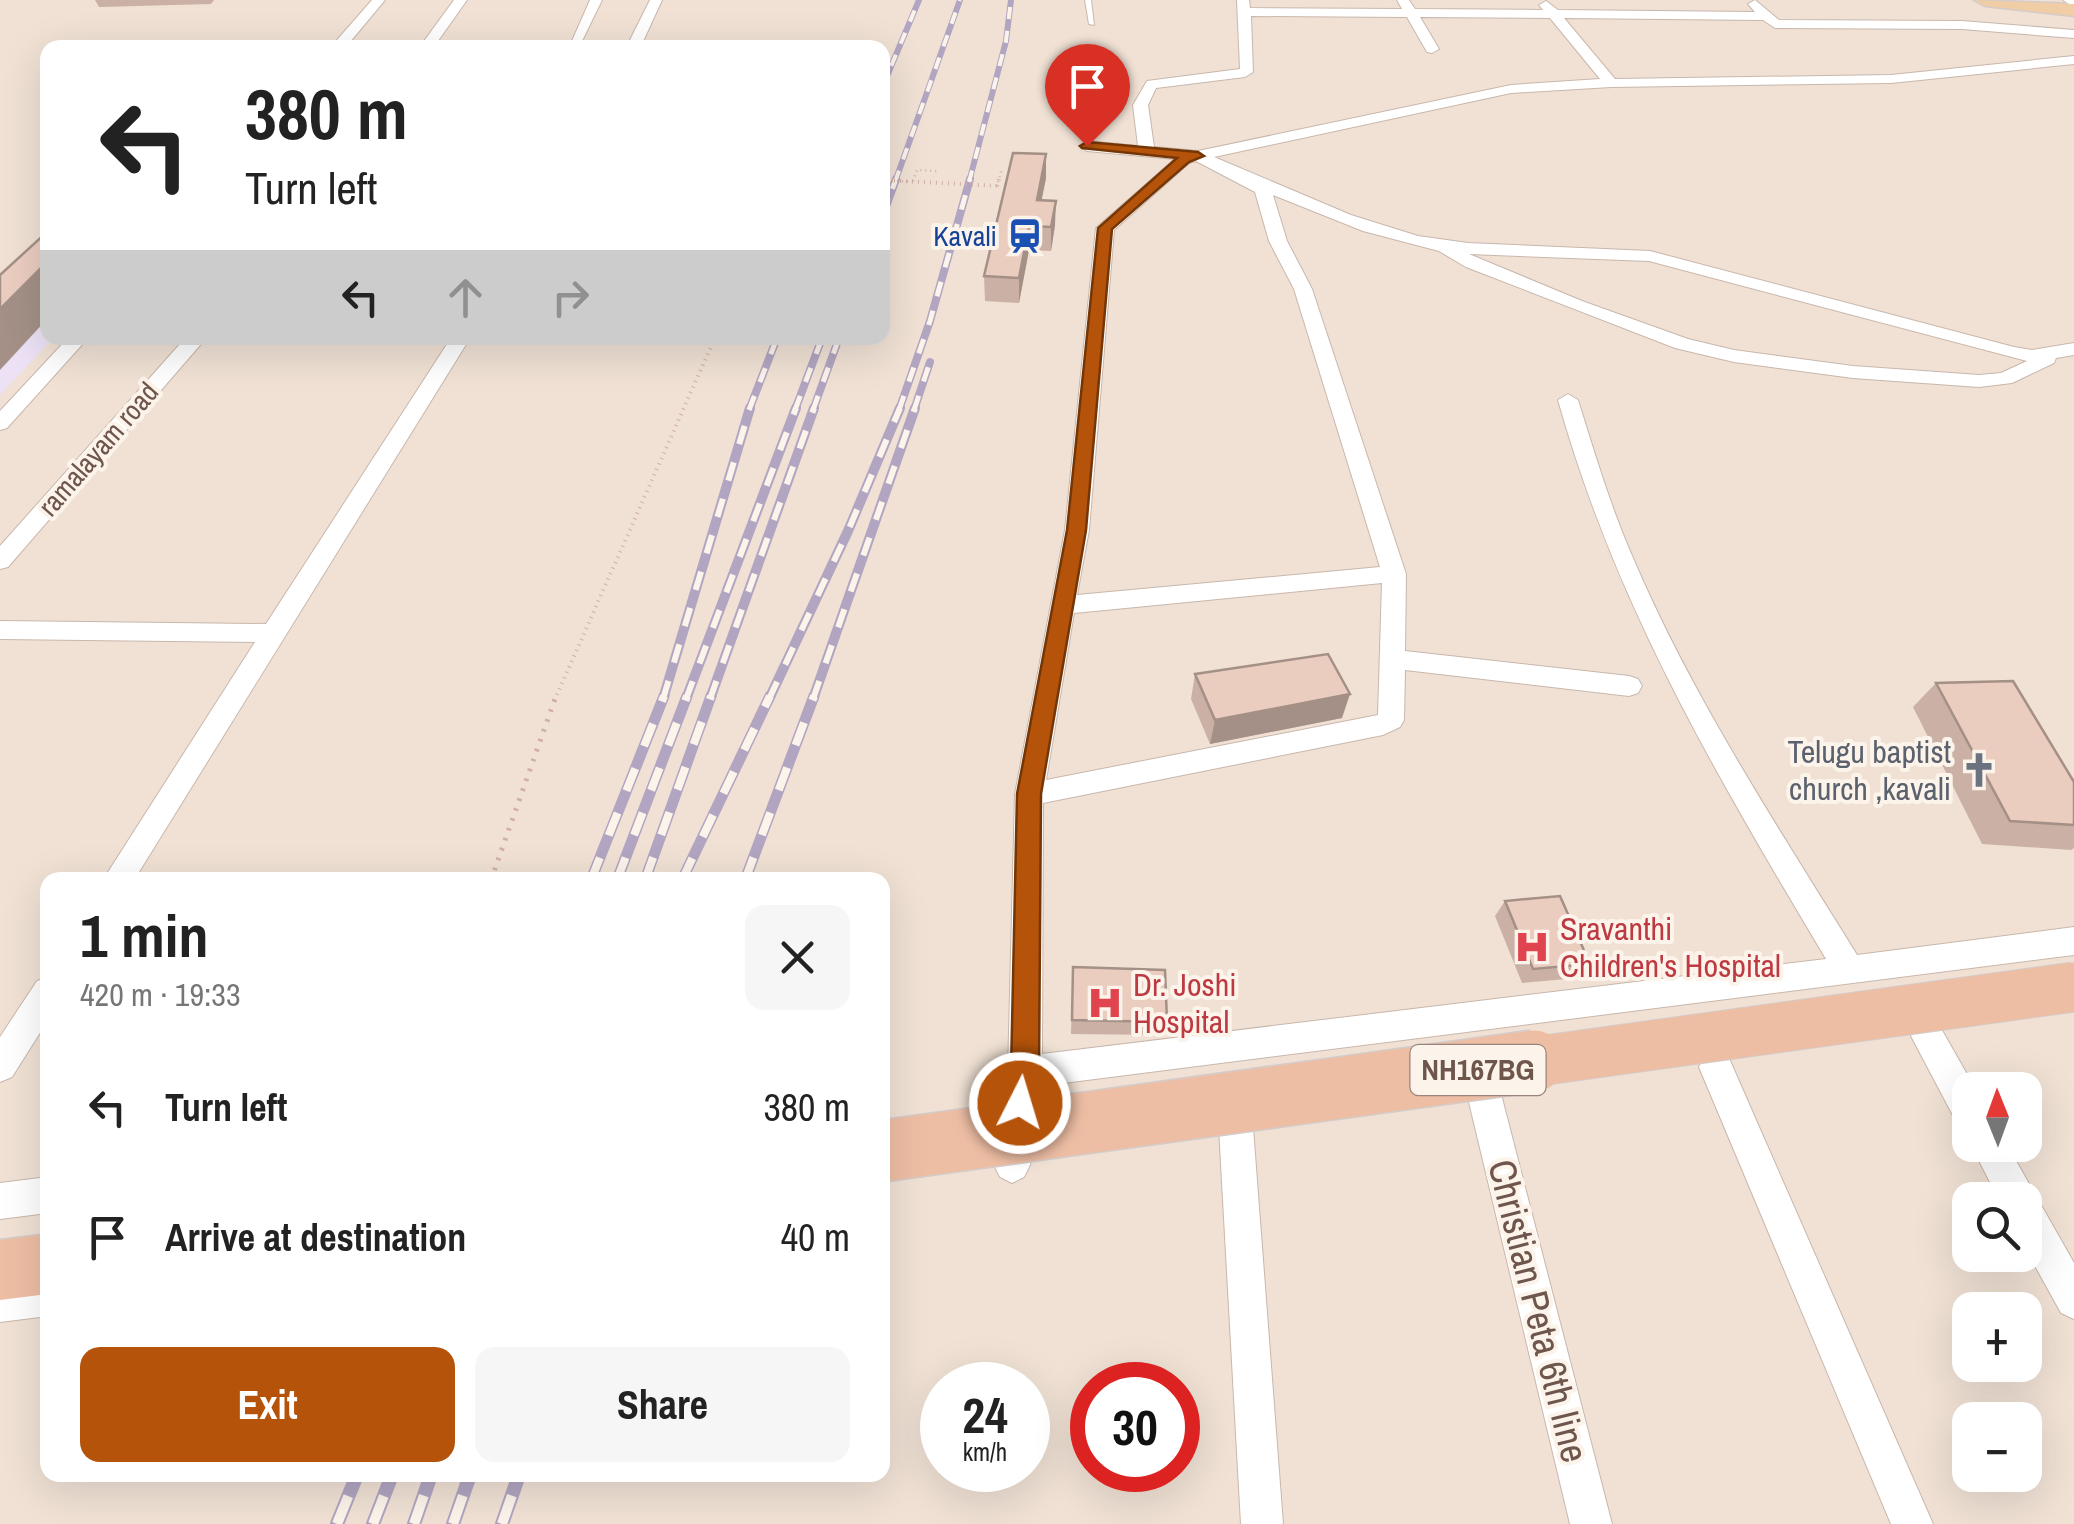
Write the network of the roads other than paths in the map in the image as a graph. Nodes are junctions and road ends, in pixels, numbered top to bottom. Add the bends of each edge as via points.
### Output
1 (379, 0) edge
2 (462, 0) edge
3 (596, 0) edge
4 (656, 0) edge
5 (1088, 0) edge
6 (1751, 0) edge
7 (1985, 0) edge
8 (1244, 6) edge
9 (1330, 6) edge
10 (1406, 6) edge
11 (1546, 7) edge
12 (2074, 10) edge
13 (1767, 16) junction
14 (1092, 24) dead end
15 (1339, 30) dead end
16 (2074, 34) edge
17 (577, 38) dead end
18 (344, 40) edge
19 (432, 40) edge
20 (637, 40) edge
21 (1432, 50) dead end
22 (2074, 60) edge
23 (1611, 83) junction
24 (1087, 146) dead end
25 (1146, 148) junction
26 (1198, 156) junction
27 (1239, 175) junction
28 (1441, 246) junction
29 (72, 345) edge
30 (190, 345) edge
31 (456, 345) edge
32 (2068, 351) edge
33 (1568, 400) dead end
34 (0, 424) edge
35 (0, 560) edge
36 (1394, 574) junction
37 (1063, 605) junction
38 (0, 630) edge
39 (275, 633) junction
40 (1393, 659) junction
41 (1629, 686) dead end
42 (1029, 794) junction
43 (123, 872) edge
44 (2074, 941) edge
45 (1849, 970) junction
46 (2074, 986) edge
47 (40, 1004) edge
48 (1927, 1036) dead end
49 (0, 1066) edge
50 (1716, 1066) dead end
51 (1025, 1072) junction
52 (1952, 1081) edge
53 (1484, 1098) dead end
54 (1236, 1128) dead end
55 (890, 1150) edge
56 (1012, 1165) dead end
57 (40, 1196) edge
58 (0, 1201) edge
59 (2042, 1243) edge
60 (40, 1265) edge
61 (0, 1270) edge
62 (40, 1298) edge
63 (2074, 1300) edge
64 (0, 1303) edge
65 (1262, 1524) edge
66 (1591, 1524) edge
67 (1912, 1524) edge

1 - 18 street
2 - 19 street
3 - 17 street
4 - 20 street
5 - 14 lane
6 - 13 street
7 - 12 main road
8 - 9 street
8 - 25 street via 1245,73 1144,90 1139,107
9 - 10 street
9 - 15 street
10 - 11 street
10 - 21 street
11 - 13 street
11 - 23 street
13 - 16 street via 1775,24 1962,25
22 - 23 street via 1891,79
23 - 26 street via 1510,89
24 - 25 street
25 - 26 street
26 - 27 street
26 - 37 street via 1184,159 1105,228 1077,530
27 - 28 street via 1378,230
27 - 36 street via 1263,190 1278,241 1303,289
28 - 32 street via 1650,256 2013,354
28 - 32 street via 1637,328 1766,362 1980,382 2004,380
29 - 34 street
30 - 35 street, ramalayam road
31 - 39 street
33 - 45 street via 1584,465 1696,713
36 - 37 street
36 - 40 street
37 - 42 street
38 - 39 street
39 - 43 street
40 - 41 street
40 - 42 street via 1391,720 1374,728
42 - 51 street
44 - 45 street
45 - 51 street
46 - 55 highway, NH167BG, bridge
47 - 49 street
48 - 52 street
50 - 67 street
51 - 56 street
53 - 66 street, Christian Peta 6th line
54 - 65 street
57 - 58 street
59 - 63 street
60 - 61 highway
62 - 64 street

